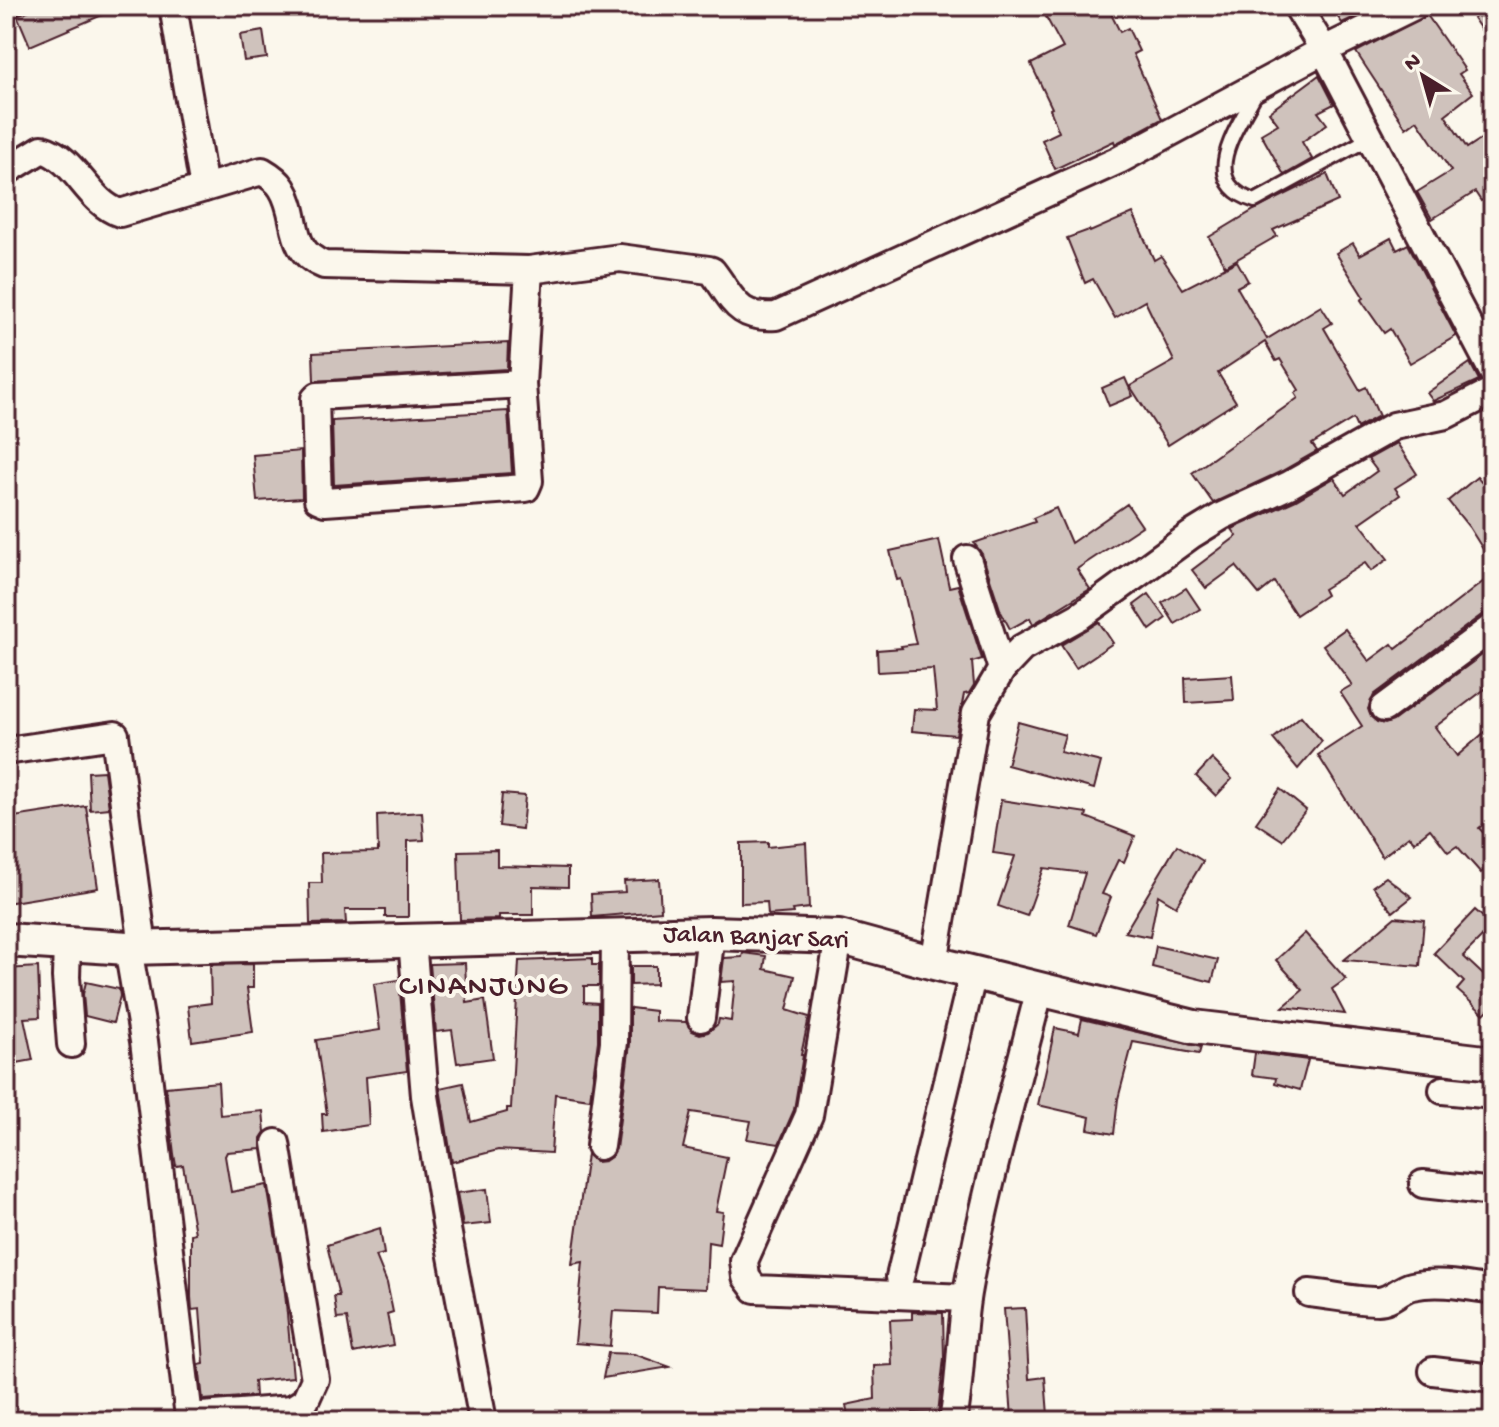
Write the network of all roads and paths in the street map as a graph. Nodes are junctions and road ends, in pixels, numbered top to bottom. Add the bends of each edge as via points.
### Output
1 (173, 6) edge
2 (1297, 6) edge
3 (1414, 6) edge
4 (1324, 50) junction
5 (1261, 84) junction
6 (1370, 138) junction
7 (6, 171) edge
8 (204, 188) junction
9 (529, 270) junction
10 (1493, 372) edge
11 (522, 384) junction
12 (1493, 391) edge
13 (967, 559) dead end
14 (1493, 627) edge
15 (1002, 669) junction
16 (1384, 708) dead end
17 (6, 751) edge
18 (711, 933) junction
19 (615, 935) junction
20 (839, 937) junction
21 (6, 940) edge
22 (412, 940) junction
23 (67, 944) junction
24 (136, 947) junction
25 (934, 963) junction
26 (973, 973) junction
27 (1040, 988) junction
28 (701, 1018) dead end
29 (71, 1044) dead end
30 (1493, 1063) edge
31 (1443, 1090) dead end
32 (1493, 1095) edge
33 (276, 1143) dead end
34 (600, 1146) dead end
35 (1423, 1184) dead end
36 (1493, 1192) edge
37 (900, 1277) dead end
38 (1493, 1290) edge
39 (1309, 1293) dead end
40 (966, 1298) junction
41 (1433, 1371) dead end
42 (1493, 1378) edge
43 (483, 1421) edge
44 (953, 1421) edge

1 - 8 street
2 - 4 street
3 - 4 street
4 - 5 street
4 - 6 street
5 - 6 lane via 1223,157 1225,174 1241,196 1255,201
5 - 9 street via 1119,160 776,316 742,311 709,270 620,258
6 - 10 street
7 - 8 street via 42,149 54,153 106,208 120,213
8 - 9 street via 262,171 283,188 300,246 309,259 324,265
9 - 11 street
11 - 11 street via 318,396 318,499 526,488
12 - 15 street via 1446,415 1394,426 1222,516 1080,616 1022,648
13 - 15 street
14 - 16 street
15 - 25 street via 976,713
17 - 24 street via 115,735
18 - 19 street, Jalan Banjar Sari
18 - 20 street, Jalan Banjar Sari
18 - 28 street
19 - 22 street, Jalan Banjar Sari
19 - 34 street via 614,1042
20 - 25 street, Jalan Banjar Sari
20 - 40 street via 809,1115 744,1261 746,1277 755,1289
21 - 23 street, Jalan Banjar Sari
22 - 24 street, Jalan Banjar Sari
22 - 43 street via 425,1096
23 - 24 street, Jalan Banjar Sari
23 - 29 street
24 - 33 street via 189,1417 292,1409 305,1401 315,1379
25 - 26 street, Jalan Banjar Sari
26 - 27 street, Jalan Banjar Sari
26 - 37 street
27 - 30 street, Jalan Banjar Sari via 1194,1027
27 - 40 street
31 - 32 street
35 - 36 street
38 - 39 street via 1422,1284 1380,1301
40 - 44 street
41 - 42 street

